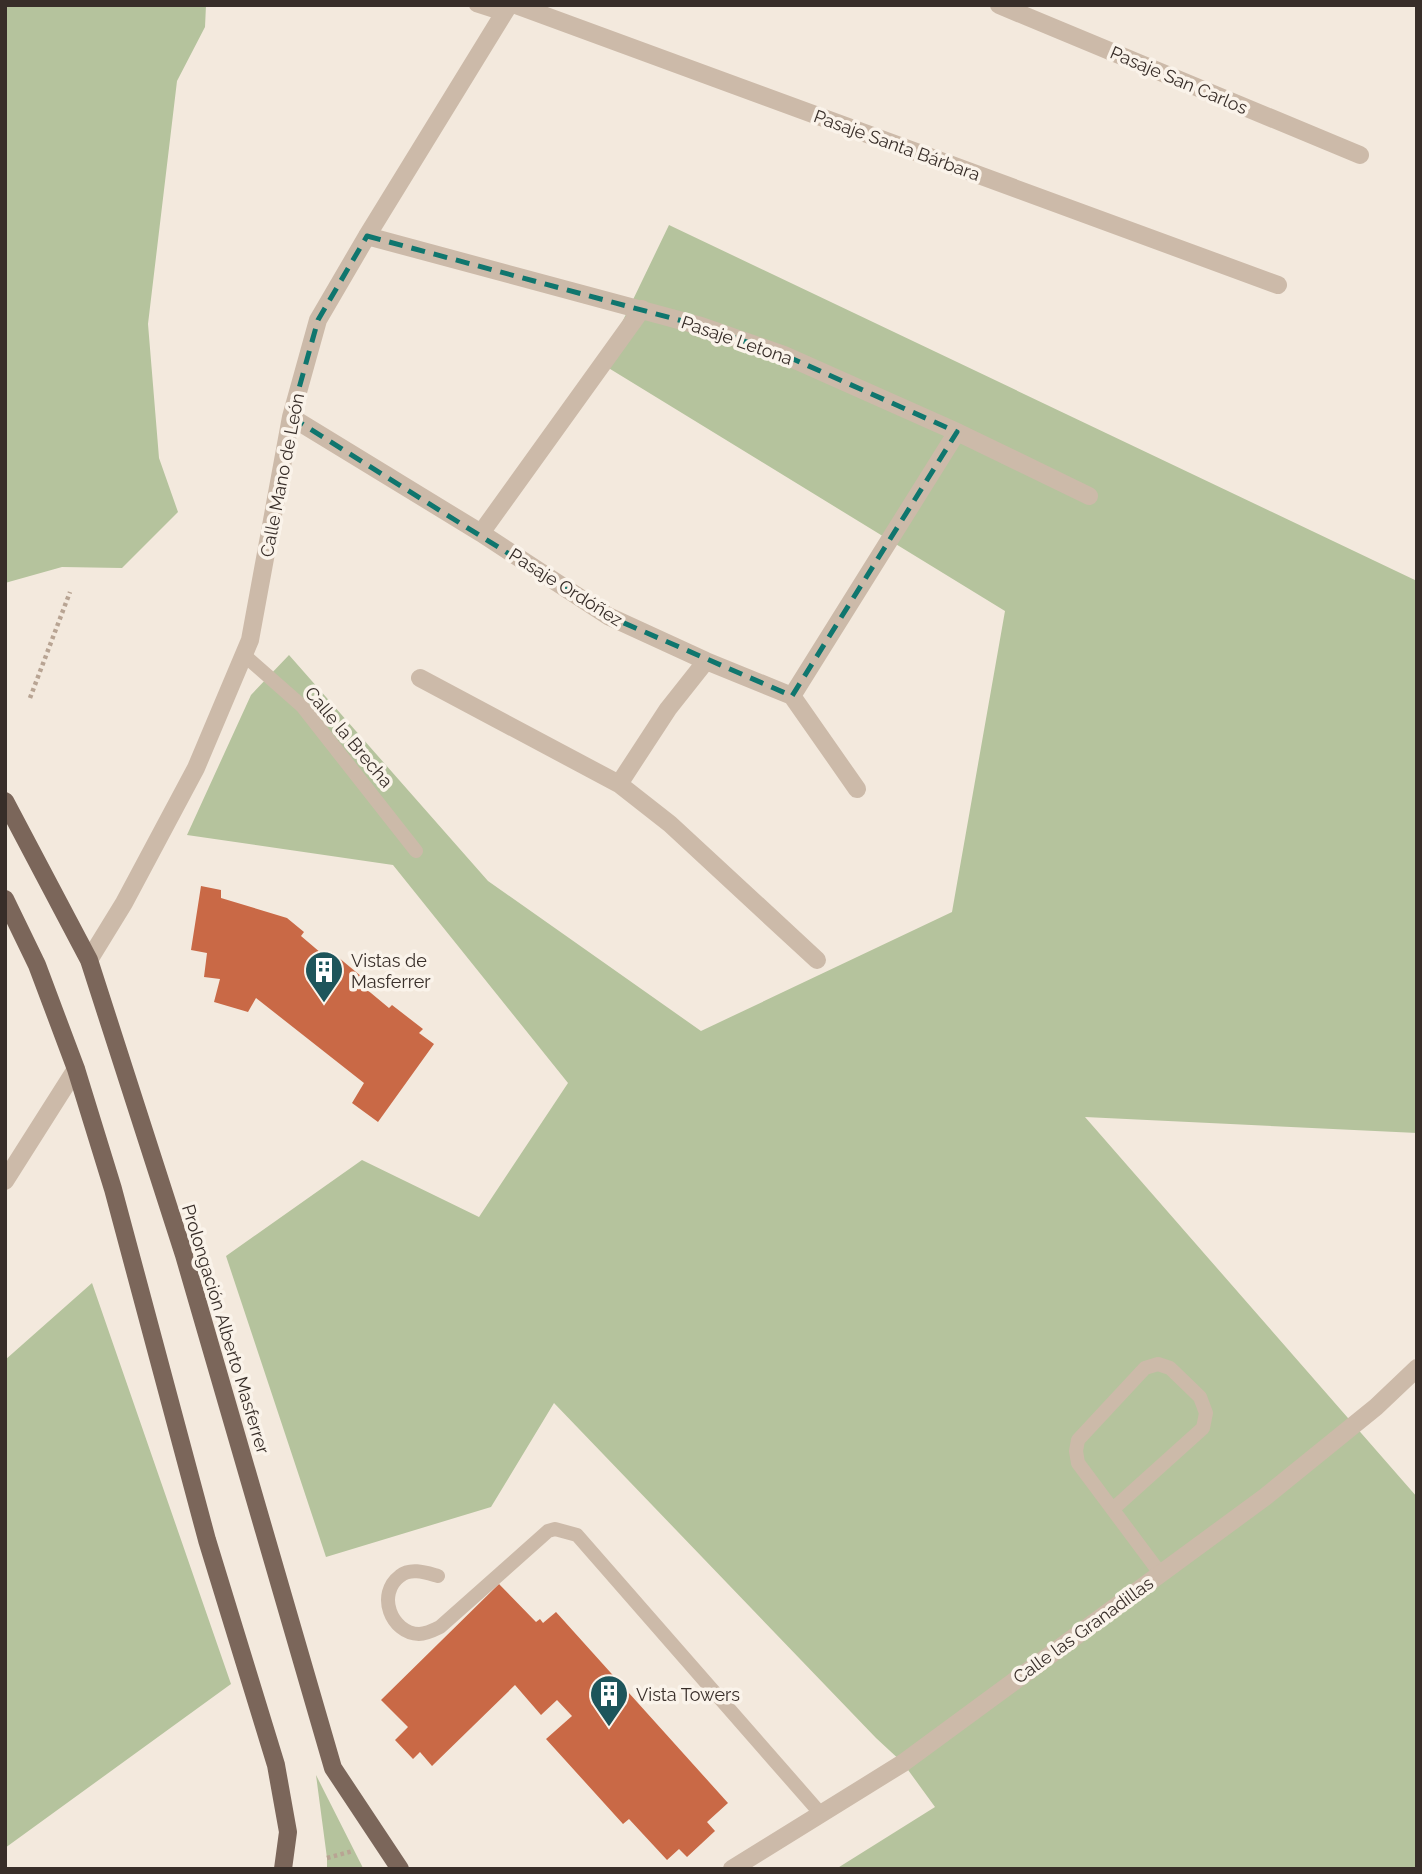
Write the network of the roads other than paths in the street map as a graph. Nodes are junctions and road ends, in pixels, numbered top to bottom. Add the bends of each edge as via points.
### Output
1 (476, 5) edge
2 (999, 5) edge
3 (509, 8) edge
4 (1360, 155) dead end
5 (367, 236) junction
6 (1278, 285) dead end
7 (642, 309) junction
8 (291, 417) junction
9 (957, 432) junction
10 (1088, 496) dead end
11 (481, 533) junction
12 (244, 655) junction
13 (706, 661) junction
14 (419, 678) dead end
15 (792, 696) junction
16 (619, 784) junction
17 (857, 789) dead end
18 (5, 801) edge
19 (416, 851) dead end
20 (5, 899) edge
21 (89, 960) junction
22 (817, 960) dead end
23 (76, 1069) junction
24 (5, 1181) edge
25 (1417, 1367) edge
26 (1113, 1508) junction
27 (1160, 1573) junction
28 (438, 1576) dead end
29 (821, 1814) junction
30 (284, 1869) edge
31 (400, 1869) edge
32 (732, 1869) edge

1 - 3 lane
2 - 4 street, Pasaje San Carlos
3 - 5 street, Calle Mano de León
3 - 6 street, Pasaje Santa Bárbara
5 - 7 street, Pasaje Letona
5 - 8 street, Calle Mano de León via 317,320
7 - 9 street, Pasaje Letona via 784,355
7 - 11 street
8 - 11 street, Pasaje Ordóñez
8 - 12 street, Calle Mano de León
9 - 10 street, Pasaje Letona
9 - 15 street
11 - 13 street, Pasaje Ordóñez via 608,616
12 - 19 lane, Calle la Brecha via 302,706
12 - 21 street, Calle Mano de León via 196,768
13 - 15 street, Pasaje Ordóñez
13 - 16 street
14 - 16 street
15 - 17 street
16 - 22 street via 670,824
18 - 21 main road, Prolongación Alberto Masferrer
20 - 23 main road via 37,965
21 - 31 main road, Prolongación Alberto Masferrer via 184,1255 333,1768
23 - 24 street
23 - 30 main road via 117,1202 207,1540 276,1765 288,1832
25 - 27 street, Calle las Granadillas via 1376,1407 1265,1497
26 - 26 lane via 1078,1462 1078,1440 1145,1368 1158,1364 1170,1368 1200,1397 1206,1413 1203,1428
26 - 27 lane
27 - 29 street, Calle las Granadillas via 903,1763
28 - 29 lane via 410,1572 394,1584 388,1606 404,1631 422,1634 440,1627 548,1531 577,1535
29 - 32 street, Calle las Granadillas

